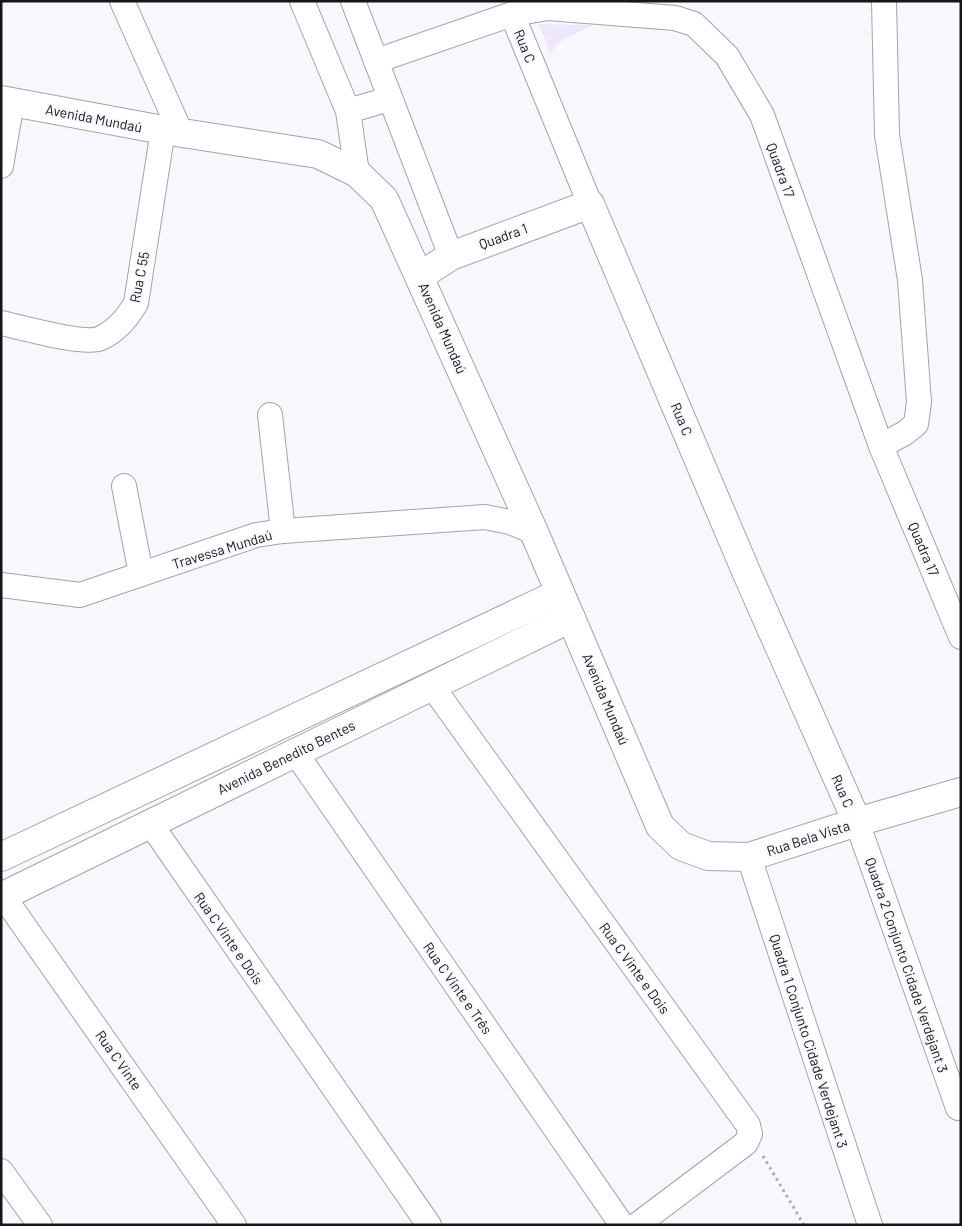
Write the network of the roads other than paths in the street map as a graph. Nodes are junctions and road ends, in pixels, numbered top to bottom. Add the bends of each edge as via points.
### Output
1 (122, 1) edge
2 (302, 1) edge
3 (354, 1) edge
4 (884, 1) edge
5 (512, 14) junction
6 (376, 61) junction
7 (389, 99) junction
8 (6, 101) edge
9 (348, 111) junction
10 (172, 132) junction
11 (1, 166) edge
12 (358, 172) junction
13 (590, 204) junction
14 (451, 256) junction
15 (420, 276) junction
16 (1, 323) edge
17 (270, 415) dead end
18 (881, 446) junction
19 (124, 486) dead end
20 (283, 531) junction
21 (534, 532) junction
22 (142, 574) junction
23 (1, 585) edge
24 (560, 593) junction
25 (571, 618) junction
26 (961, 637) edge
27 (432, 686) junction
28 (295, 752) junction
29 (961, 792) edge
30 (857, 822) junction
31 (150, 823) junction
32 (660, 826) joint
33 (1, 857) edge
34 (749, 857) junction
35 (2, 896) edge
36 (958, 1108) dead end
37 (1, 1171) edge
38 (40, 1225) edge
39 (234, 1225) edge
40 (429, 1225) edge
41 (622, 1225) edge
42 (637, 1225) edge
43 (870, 1225) edge

1 - 10 street
2 - 9 street
3 - 6 street
4 - 18 street via 886,136 910,280 919,402 916,424
5 - 6 street, Quadra 17
5 - 13 street, Rua C
5 - 18 street, Quadra 17 via 548,8 675,18 694,24 727,56 762,115
6 - 7 street
7 - 9 street
7 - 14 street
8 - 10 street, Avenida Mundaú
8 - 11 street
9 - 12 street
10 - 12 street, Avenida Mundaú via 318,154
10 - 16 street, Rua C 55 via 136,302 127,318 100,339 83,340
12 - 15 street, Avenida Mundaú via 384,199
13 - 14 street, Quadra 1
13 - 30 street, Rua C
14 - 15 street, Quadra 1
15 - 21 street, Avenida Mundaú
17 - 20 street
18 - 26 street, Quadra 17
19 - 22 street
20 - 21 street, Travessa Mundaú via 485,517 510,522
20 - 22 street, Travessa Mundaú via 256,535
21 - 24 street, Avenida Mundaú
22 - 23 street, Travessa Mundaú via 80,595
24 - 25 street, Avenida Mundaú
24 - 33 street
25 - 27 street, Avenida Benedito Bentes
25 - 32 street, Avenida Mundaú
27 - 28 street, Avenida Benedito Bentes
27 - 42 street, Rua C Vinte e Dois via 748,1125 750,1134 746,1143
28 - 31 street, Avenida Benedito Bentes
28 - 41 street, Rua C Vinte e Três
29 - 30 street, Rua Bela Vista
30 - 34 street, Rua Bela Vista
30 - 36 street, Quadra 2 Conjunto Cidade Verdejant 3
31 - 35 street, Avenida Benedito Bentes
31 - 40 street, Rua C Vinte e Dois
32 - 34 street, Rua Bela Vista via 681,846 708,856
34 - 43 street, Quadra 1 Conjunto Cidade Verdejant 3
35 - 39 street, Rua C Vinte
37 - 38 street

